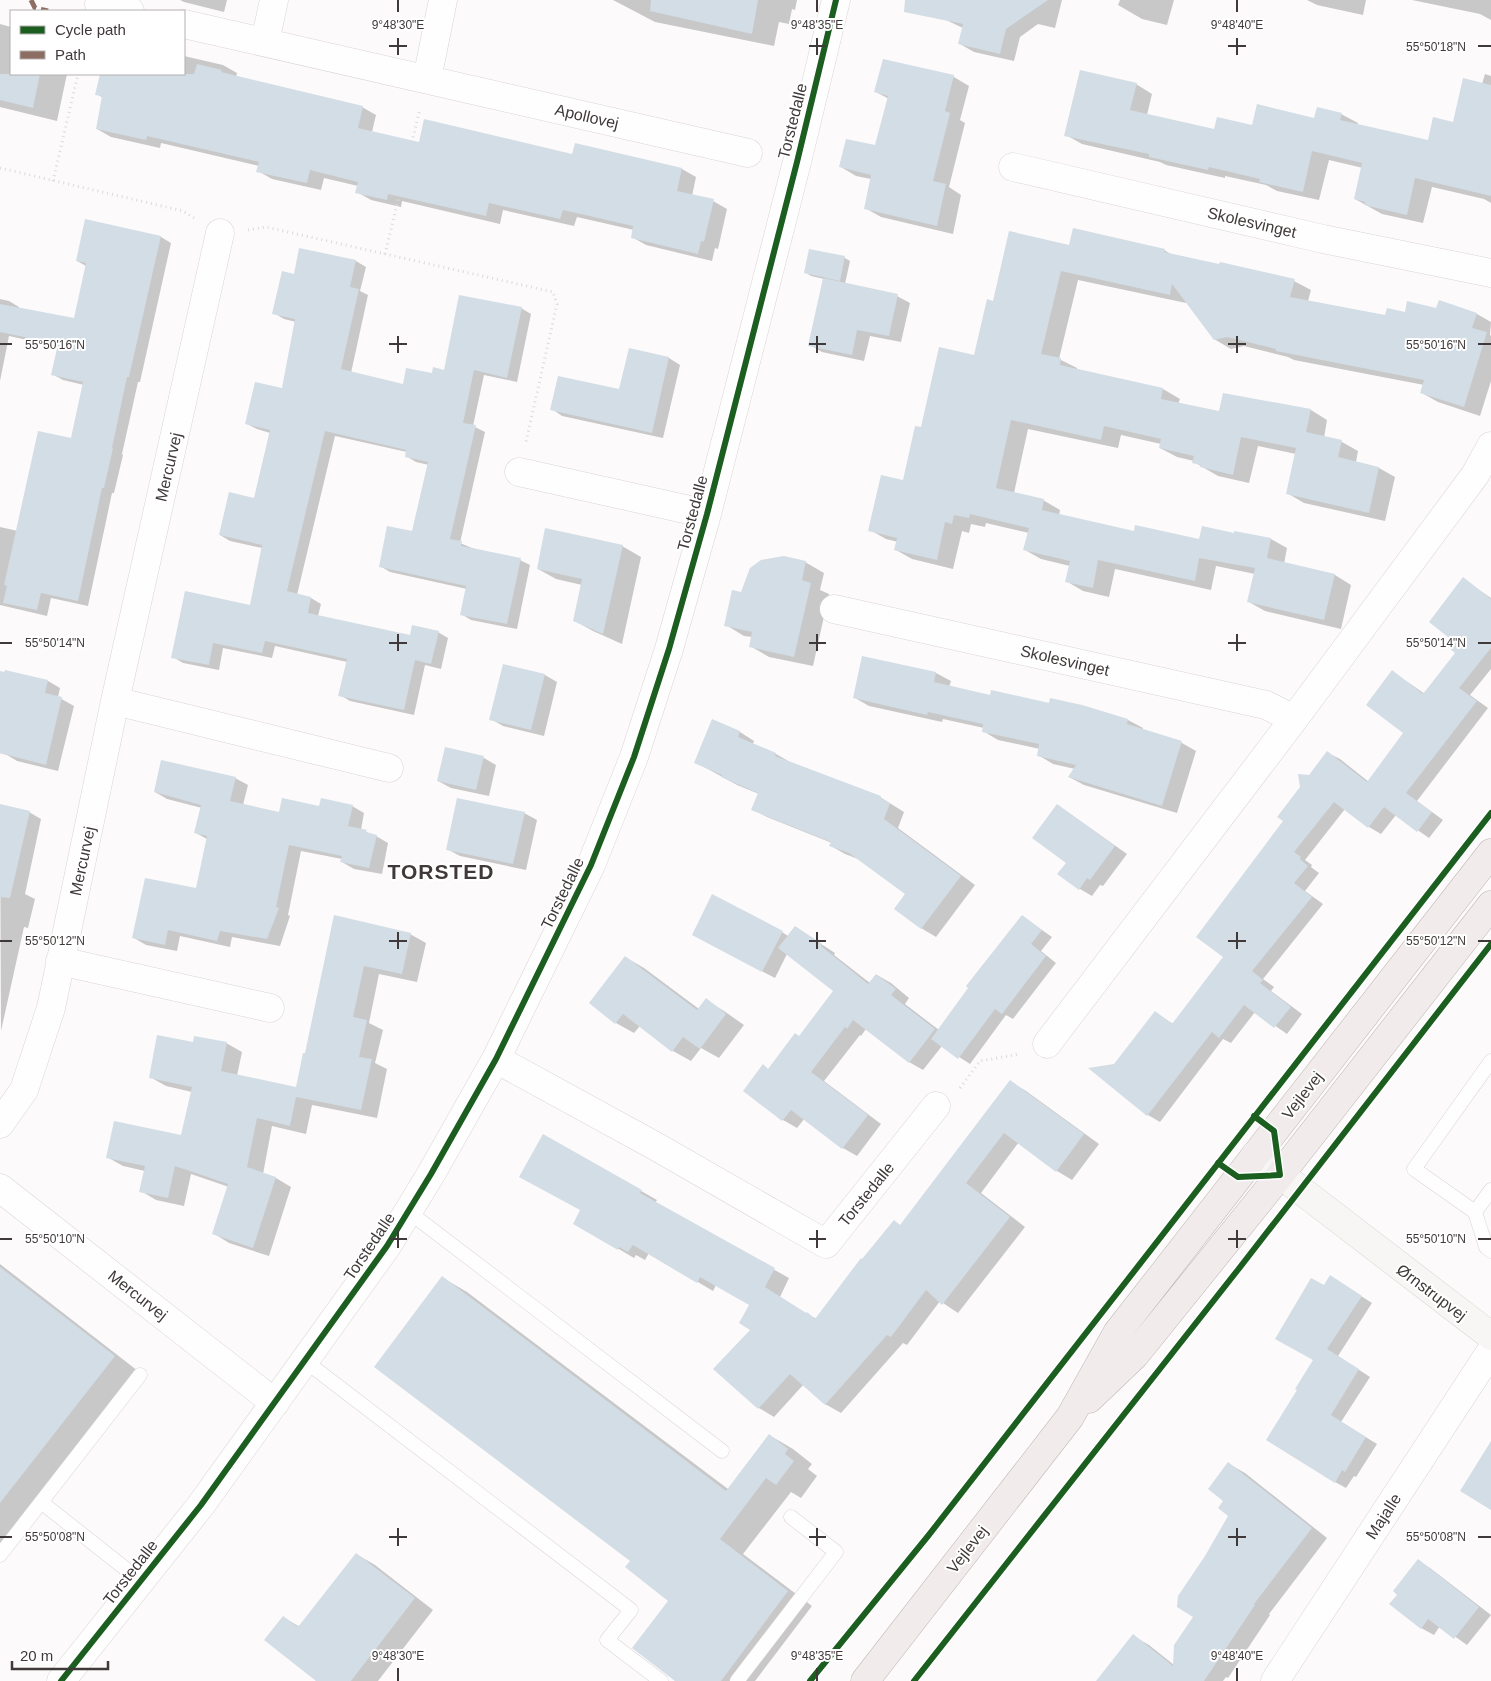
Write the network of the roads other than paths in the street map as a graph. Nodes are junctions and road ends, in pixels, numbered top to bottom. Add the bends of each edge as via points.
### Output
1 (274, 0) edge
2 (443, 0) edge
3 (836, 0) edge
4 (99, 4) dead end
5 (126, 10) edge
6 (185, 24) edge
7 (265, 42) junction
8 (427, 79) junction
9 (748, 153) dead end
10 (1013, 167) dead end
11 (220, 233) road end
12 (1491, 273) edge
13 (1491, 446) edge
14 (519, 472) road end
15 (707, 514) junction
16 (834, 609) dead end
17 (115, 701) junction
18 (1294, 719) junction
19 (389, 768) dead end
20 (1491, 853) edge
21 (1491, 905) edge
22 (60, 962) junction
23 (270, 1008) dead end
24 (1047, 1044) road end
25 (496, 1059) junction
26 (1491, 1061) edge
27 (936, 1106) road end
28 (0, 1124) edge
29 (1255, 1155) junction
30 (1280, 1175) junction
31 (0, 1188) edge
32 (1491, 1190) edge
33 (408, 1212) junction
34 (1475, 1212) junction
35 (1491, 1251) edge
36 (1491, 1336) edge
37 (1491, 1351) edge
38 (305, 1361) junction
39 (140, 1375) dead end
40 (275, 1402) junction
41 (1070, 1417) junction
42 (722, 1451) dead end
43 (41, 1502) junction
44 (790, 1517) dead end
45 (0, 1555) edge
46 (141, 1581) junction
47 (62, 1681) edge
48 (661, 1681) edge
49 (737, 1681) edge
50 (864, 1681) edge
51 (1275, 1681) edge

1 - 7 street
2 - 8 street
3 - 15 street, Torstedalle
4 - 5 street
6 - 7 street, Apollovej
7 - 8 street, Apollovej
8 - 9 street, Apollovej
10 - 12 street, Skolesvinget via 1323,239
11 - 17 street, Mercurvej
13 - 18 street via 1475,475
14 - 15 street, Torstedalle
15 - 25 street, Torstedalle via 634,757 591,865
16 - 18 street, Skolesvinget via 1266,705
17 - 19 street
17 - 22 street, Mercurvej
18 - 24 street
20 - 29 main road, Vejlevej
21 - 30 main road, Vejlevej
22 - 23 street
22 - 28 street, Mercurvej via 51,1008 24,1090
25 - 27 street, Torstedalle via 826,1244
25 - 33 street, Torstedalle
26 - 34 lane via 1414,1169
29 - 30 street, Ørnstrupvej
29 - 41 main road, Vejlevej via 1117,1333
30 - 36 street, Ørnstrupvej
30 - 41 main road, Vejlevej via 1135,1355
31 - 40 street, Mercurvej
32 - 34 lane
33 - 38 street, Torstedalle
33 - 42 lane
34 - 35 lane via 1486,1247
37 - 51 street, Majalle
38 - 40 street, Torstedalle
38 - 48 lane via 631,1610 607,1640
39 - 43 lane
40 - 46 street, Torstedalle
41 - 50 main road, Vejlevej
43 - 45 lane
43 - 46 lane
44 - 49 lane via 836,1552
46 - 47 street, Torstedalle

